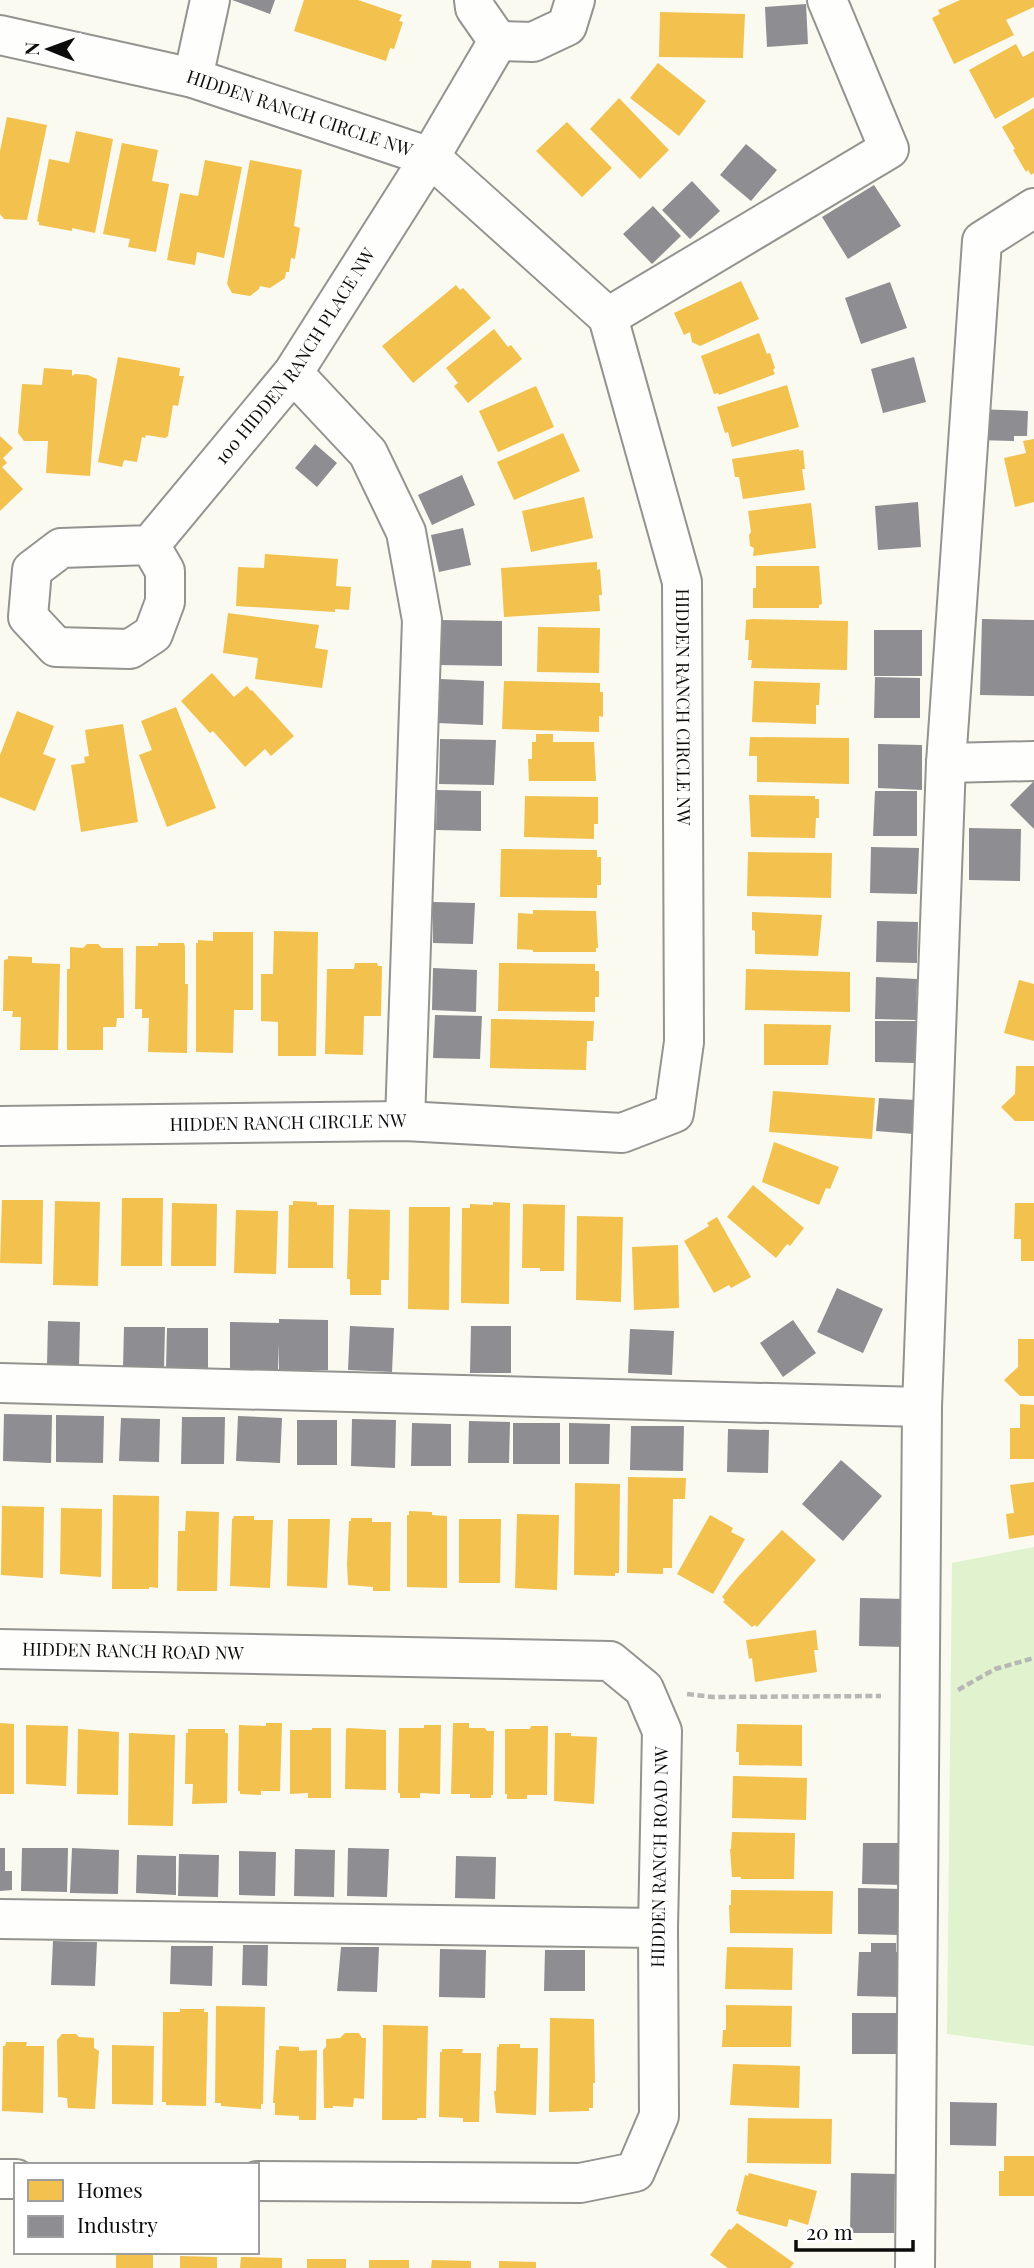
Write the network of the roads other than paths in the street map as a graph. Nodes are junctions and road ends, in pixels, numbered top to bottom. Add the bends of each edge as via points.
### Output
1 (210, 0) edge
2 (474, 0) edge
3 (575, 0) edge
4 (827, 0) edge
5 (0, 35) edge
6 (498, 41) junction
7 (193, 78) junction
8 (429, 157) junction
9 (1034, 208) edge
10 (608, 317) junction
11 (293, 373) junction
12 (150, 545) dead end
13 (1034, 761) edge
14 (946, 763) junction
15 (405, 1121) junction
16 (0, 1126) edge
17 (0, 1383) edge
18 (922, 1407) junction
19 (0, 1649) edge
20 (0, 1919) edge
21 (658, 1928) junction
22 (259, 2181) edge
23 (915, 2268) edge

1 - 7 street
2 - 6 street
3 - 6 street via 567,26 533,43
4 - 10 street via 889,149
5 - 7 street, HIDDEN RANCH CIRCLE NW
6 - 8 street, 100 HIDDEN RANCH PLACE NW
7 - 8 street, HIDDEN RANCH CIRCLE NW
8 - 10 street, HIDDEN RANCH CIRCLE NW
8 - 11 street, 100 HIDDEN RANCH PLACE NW
9 - 14 street via 982,240
10 - 15 street, HIDDEN RANCH CIRCLE NW via 682,582 684,1042 674,1113 622,1133
11 - 12 street, 100 HIDDEN RANCH PLACE NW
11 - 15 street via 368,453 406,532 422,620
13 - 14 street
14 - 18 street
15 - 16 street, HIDDEN RANCH CIRCLE NW
17 - 18 street
18 - 23 street
19 - 21 street, HIDDEN RANCH ROAD NW via 610,1661 644,1689 662,1731
20 - 21 street
21 - 22 street, HIDDEN RANCH ROAD NW via 659,2116 635,2172 580,2183

